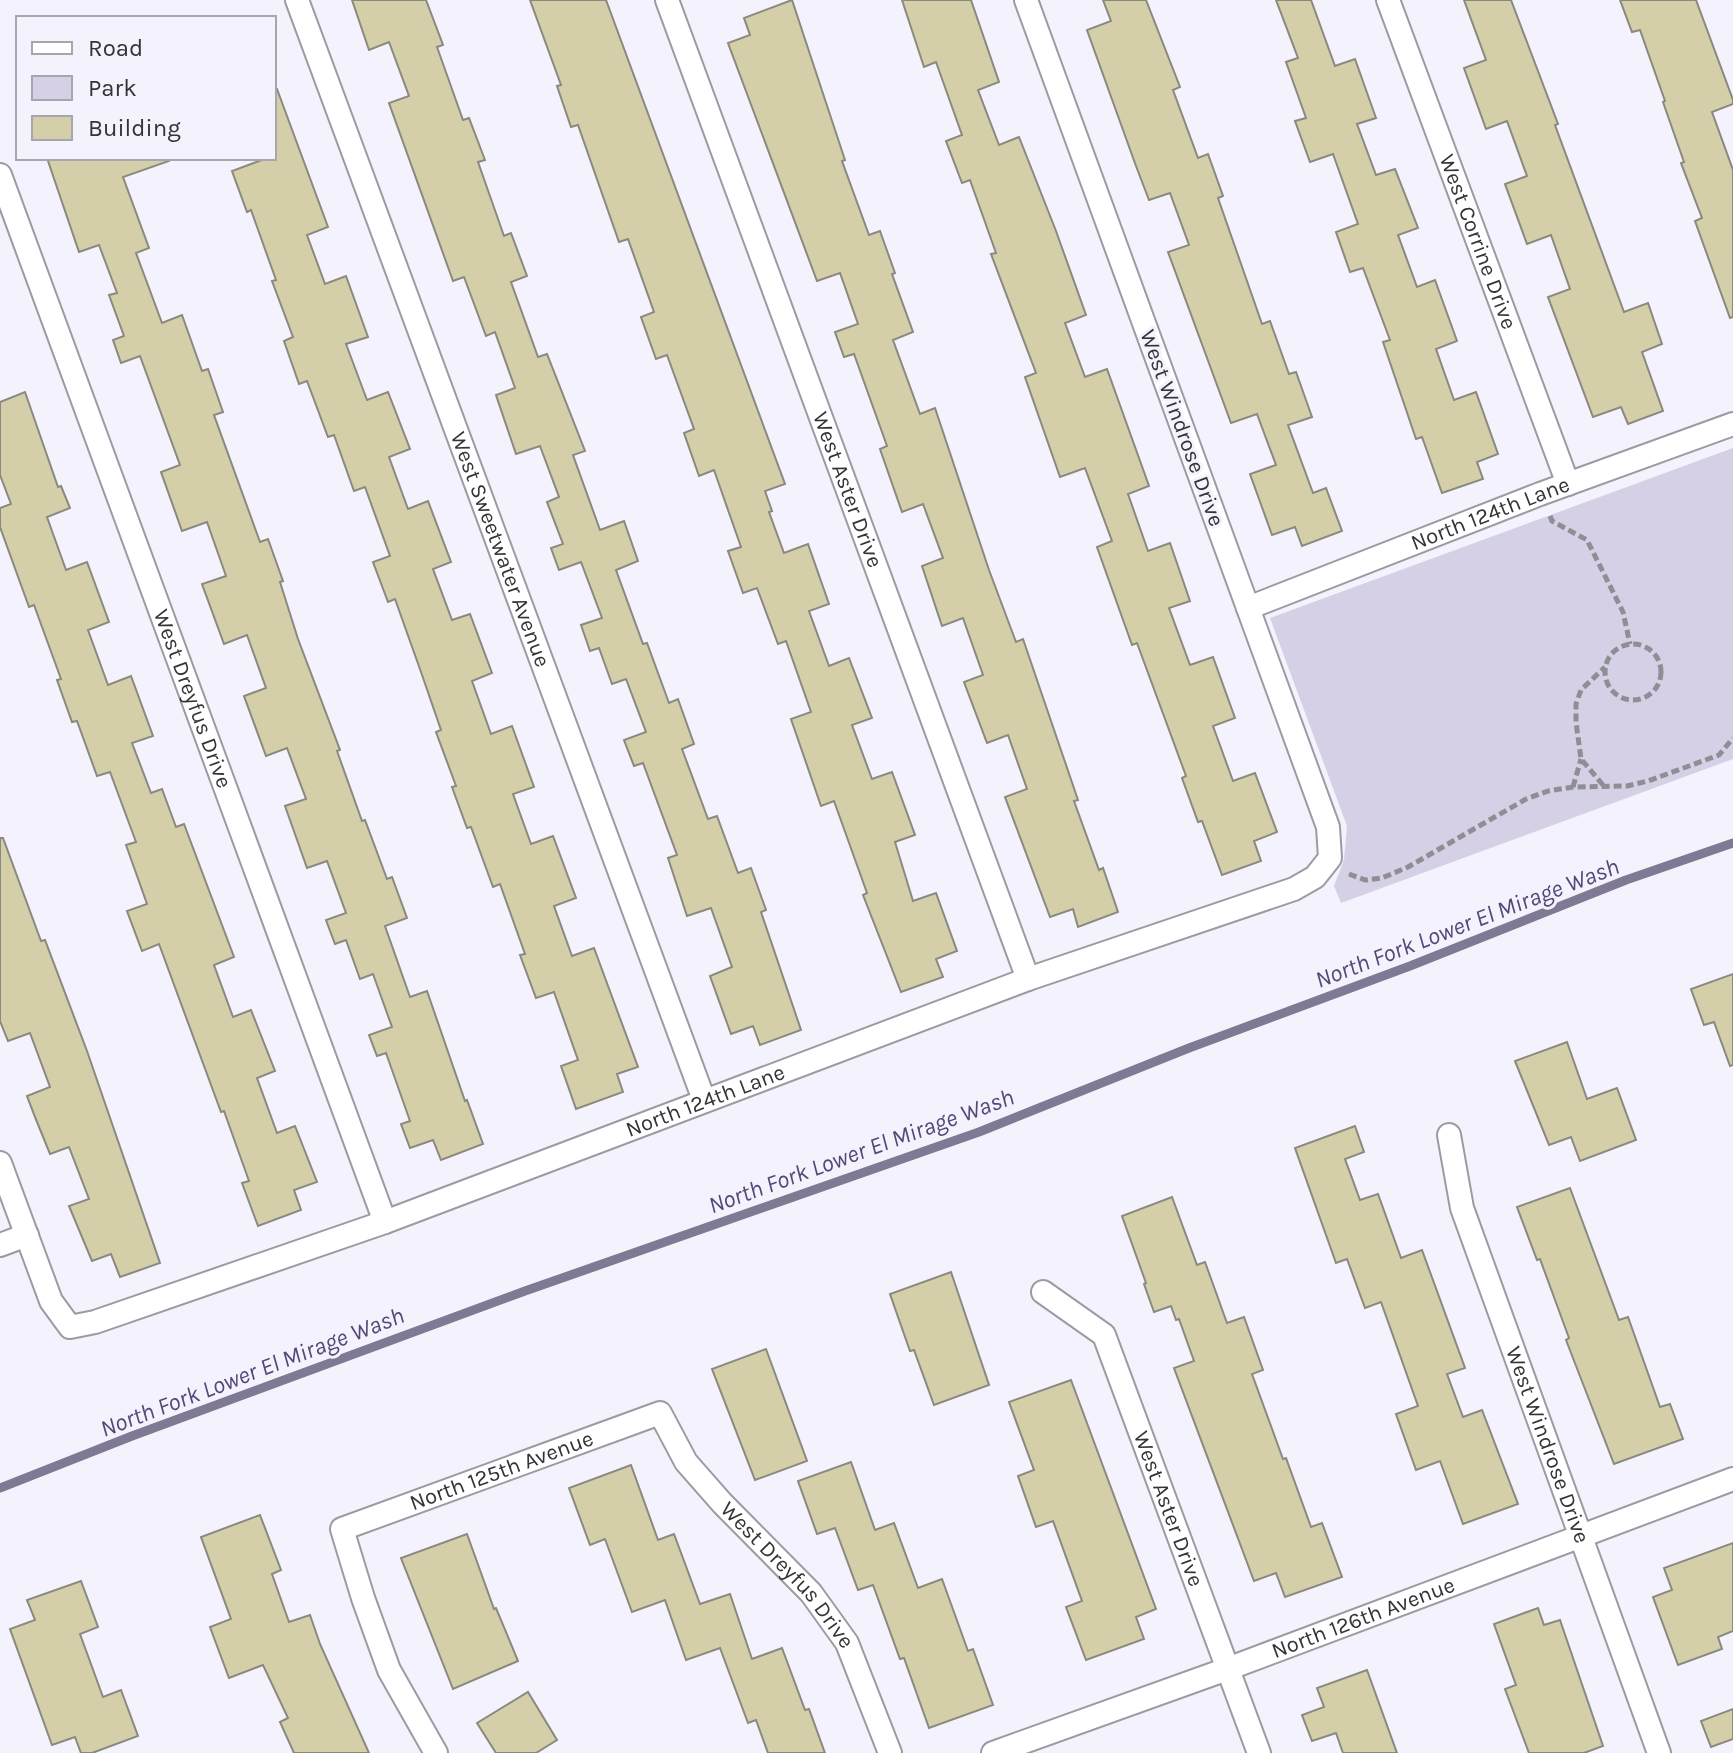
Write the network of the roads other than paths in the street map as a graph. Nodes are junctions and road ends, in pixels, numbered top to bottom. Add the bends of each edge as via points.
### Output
1 (297, 0) edge
2 (667, 0) edge
3 (1026, 0) edge
4 (1388, 0) edge
5 (0, 175) edge
6 (1733, 424) edge
7 (1568, 484) junction
8 (1248, 608) junction
9 (1330, 858) joint
10 (1028, 979) junction
11 (704, 1100) junction
12 (1449, 1135) dead end
13 (0, 1163) edge
14 (385, 1222) junction
15 (27, 1235) junction
16 (0, 1245) edge
17 (1043, 1292) dead end
18 (660, 1413) joint
19 (1733, 1479) edge
20 (1581, 1536) junction
21 (1230, 1668) junction
22 (436, 1753) edge
23 (890, 1753) edge
24 (993, 1753) edge
25 (1259, 1753) edge
26 (1659, 1753) edge

1 - 11 street, West Sweetwater Avenue
2 - 10 street, West Aster Drive
3 - 8 street, West Windrose Drive
4 - 7 street, West Corrine Drive
5 - 14 street, West Dreyfus Drive
6 - 7 street, North 124th Lane
7 - 8 street, North 124th Lane
8 - 9 street, West Windrose Drive via 1328,827
9 - 10 street, North 124th Lane via 1315,877 1294,889
10 - 11 street, North 124th Lane
11 - 14 street, North 124th Lane
12 - 20 street, West Windrose Drive via 1462,1208
13 - 15 street
14 - 15 street, North 124th Lane via 70,1327 51,1301
15 - 16 street
17 - 21 street, West Aster Drive via 1104,1335
18 - 22 street, North 125th Avenue via 342,1529 389,1670
18 - 23 street, West Dreyfus Drive via 686,1462 811,1593 847,1643
19 - 20 street, North 126th Avenue
20 - 21 street, North 126th Avenue
20 - 26 street, West Windrose Drive
21 - 24 street, North 126th Avenue
21 - 25 street, West Aster Drive

